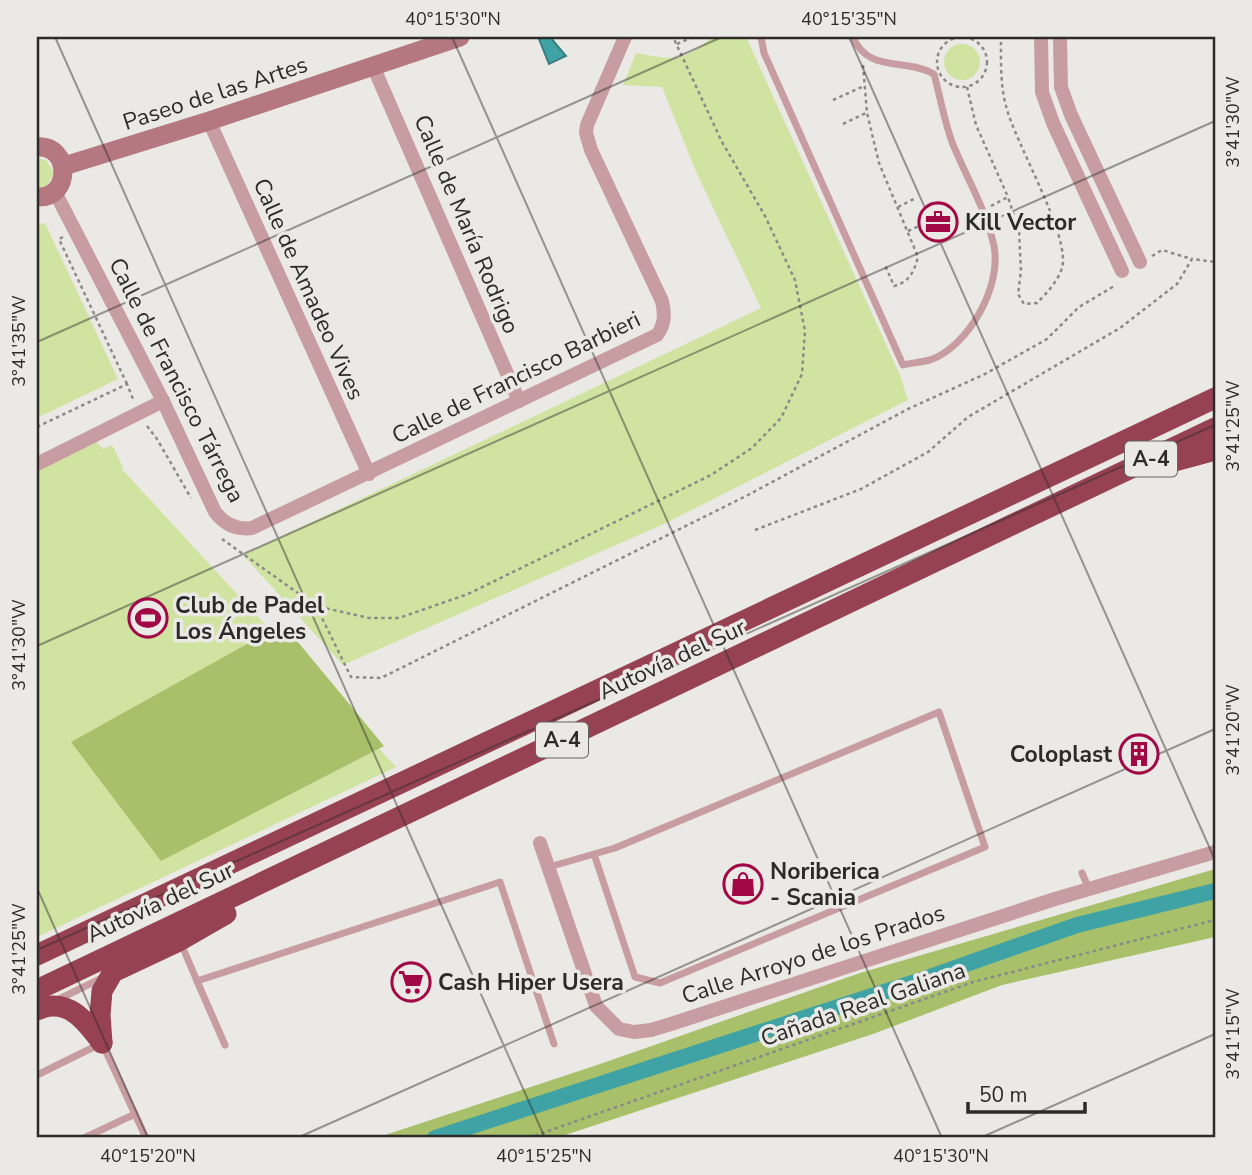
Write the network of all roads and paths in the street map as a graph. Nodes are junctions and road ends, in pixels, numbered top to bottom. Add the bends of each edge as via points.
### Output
1 (460, 37) edge
2 (625, 37) edge
3 (673, 37) edge
4 (693, 37) edge
5 (761, 37) edge
6 (853, 37) edge
7 (1001, 37) edge
8 (1041, 37) edge
9 (1060, 37) edge
10 (948, 39) edge
11 (677, 44) junction
12 (865, 55) junction
13 (373, 66) junction
14 (864, 86) junction
15 (967, 87) junction
16 (833, 100) dead end
17 (867, 113) junction
18 (209, 121) junction
19 (843, 124) dead end
20 (37, 147) edge
21 (64, 166) junction
22 (46, 195) edge
23 (1008, 197) junction
24 (914, 199) dead end
25 (898, 207) junction
26 (984, 210) junction
27 (925, 223) dead end
28 (76, 231) junction
29 (908, 231) junction
30 (1192, 260) junction
31 (1140, 262) joint
32 (1215, 262) edge
33 (885, 265) dead end
34 (1122, 271) joint
35 (127, 384) junction
36 (1215, 398) edge
37 (163, 401) junction
38 (519, 401) junction
39 (138, 414) junction
40 (37, 427) edge
41 (1215, 428) edge
42 (1215, 450) edge
43 (37, 464) edge
44 (369, 474) junction
45 (1120, 475) junction
46 (191, 499) dead end
47 (755, 530) dead end
48 (218, 535) dead end
49 (316, 606) junction
50 (540, 843) dead end
51 (1215, 852) edge
52 (594, 854) junction
53 (548, 868) junction
54 (1082, 873) dead end
55 (265, 881) junction
56 (1089, 889) junction
57 (1215, 920) edge
58 (180, 941) junction
59 (37, 955) edge
60 (113, 972) junction
61 (197, 982) junction
62 (40, 1002) edge
63 (102, 1043) junction
64 (554, 1044) dead end
65 (225, 1045) dead end
66 (37, 1075) edge
67 (135, 1114) junction
68 (84, 1138) edge
69 (146, 1138) edge
70 (528, 1138) edge

1 - 13 main road, Paseo de las Artes
2 - 38 street, Calle de Francisco Barbieri via 586,132 662,302 663,327 649,340
3 - 11 path
4 - 11 path
5 - 26 lane via 764,53 903,365 930,360 957,342 988,297 995,249
6 - 12 lane
7 - 23 path via 1006,106 1055,223 1062,251 1062,268 1037,303 1024,304 1018,295 1019,231
8 - 34 street via 1042,92 1053,124
9 - 31 street via 1061,87
10 - 15 path via 937,55 938,72 950,85
10 - 15 path via 971,39 986,55 983,77
11 - 49 path via 722,142 795,280 805,331 802,374 780,418 752,449 711,475 468,594 399,618 369,618
12 - 14 path
12 - 26 lane via 874,61 922,67 934,74 952,141
13 - 18 main road, Paseo de las Artes
13 - 38 street, Calle de María Rodrigo
14 - 16 path
14 - 17 path
15 - 23 path via 976,125
17 - 19 path
17 - 25 path via 879,163
18 - 21 main road, Paseo de las Artes
18 - 44 street, Calle de Amadeo Vives
20 - 21 main road via 56,153
21 - 22 main road via 63,181
22 - 28 street, Calle de Francisco Tárrega
23 - 26 path
24 - 25 path
25 - 29 path
27 - 29 path
28 - 35 path via 59,239
28 - 37 street, Calle de Francisco Tárrega
29 - 33 path via 918,257 914,272 903,284 894,286
30 - 31 path via 1162,250
30 - 32 path
30 - 47 path via 1177,284 1120,328 968,417 928,452 861,489
34 - 49 path via 1116,286 1079,307 1047,339 985,374 381,678 351,677
35 - 39 path
35 - 40 path
36 - 59 highway, Autovía del Sur / A-4
37 - 39 street
37 - 44 street, Calle de Francisco Tárrega via 215,512 234,527 252,528
38 - 44 street, Calle de Francisco Barbieri
39 - 43 street
39 - 46 path via 158,439
41 - 45 highway, Autovía del Sur / A-4
42 - 45 highway
45 - 55 highway, Autovía del Sur / A-4
48 - 49 path
50 - 53 street, Calle Arroyo de los Prados
51 - 56 street, Calle Arroyo de los Prados
52 - 52 lane via 939,712 985,846 660,983 635,977
52 - 53 lane
53 - 56 street, Calle Arroyo de los Prados via 596,1006 619,1029 634,1031 671,1024
54 - 56 lane
55 - 58 highway via 226,914
55 - 62 highway, Autovía del Sur / A-4
57 - 70 path, Cañada Real Galiana via 973,982
58 - 60 highway
58 - 61 lane
60 - 62 lane
60 - 63 highway via 102,991
61 - 64 lane via 500,882
61 - 65 lane
62 - 63 highway via 85,1019
63 - 66 lane
63 - 67 lane
67 - 68 lane
67 - 69 lane

